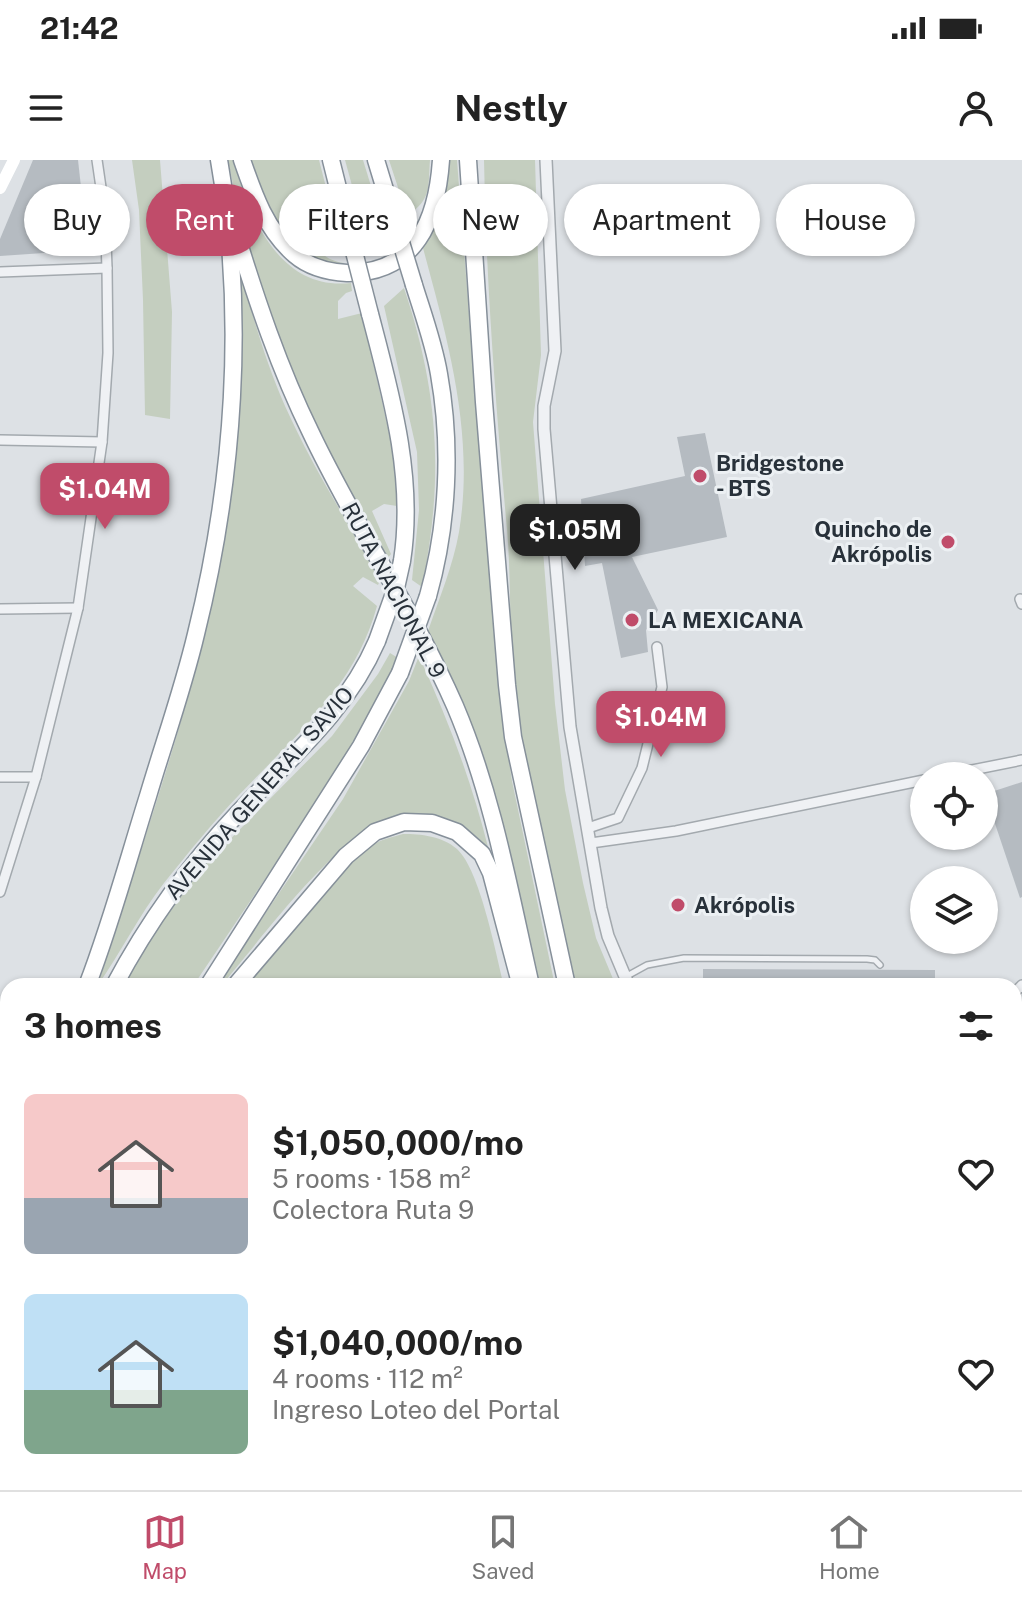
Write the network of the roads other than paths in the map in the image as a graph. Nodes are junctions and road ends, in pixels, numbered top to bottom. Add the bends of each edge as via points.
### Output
1 (6, 160) edge
2 (14, 160) edge
3 (97, 160) edge
4 (219, 160) edge
5 (242, 160) edge
6 (331, 160) edge
7 (376, 160) edge
8 (441, 160) edge
9 (468, 160) edge
10 (478, 160) edge
11 (546, 160) edge
12 (223, 184) edge
13 (470, 184) edge
14 (477, 184) edge
15 (0, 187) edge
16 (230, 256) edge
17 (243, 256) edge
18 (476, 256) edge
19 (107, 268) junction
20 (0, 272) edge
21 (0, 440) edge
22 (102, 442) junction
23 (78, 608) junction
24 (0, 609) edge
25 (657, 647) dead end
26 (1022, 760) edge
27 (998, 765) edge
28 (0, 777) edge
29 (36, 777) junction
30 (910, 783) edge
31 (588, 828) junction
32 (591, 843) junction
33 (0, 892) edge
34 (880, 965) dead end
35 (90, 978) edge
36 (119, 978) edge
37 (213, 978) edge
38 (242, 978) edge
39 (518, 978) edge
40 (529, 978) edge
41 (565, 978) edge
42 (625, 978) edge
43 (632, 978) edge

1 - 15 main road
2 - 15 main road
3 - 19 street
4 - 12 highway
5 - 8 highway via 266,219 288,249 315,267 355,273 388,265 419,237 435,206
6 - 36 highway, AVENIDA GENERAL SAVIO, bridge via 392,400 402,460 407,513 396,588 356,683 318,732 181,879
7 - 37 highway, bridge via 439,376 446,440 444,517 428,596 400,673 361,746
9 - 13 highway
10 - 14 highway
11 - 31 street via 555,351 544,429 570,727
16 - 35 highway via 228,441 203,606 108,933
17 - 40 highway, RUTA NACIONAL 9 via 292,393 455,708 488,805
18 - 41 highway via 510,711
19 - 20 street
19 - 22 street
21 - 22 street
22 - 23 street
23 - 24 street
23 - 29 street
25 - 31 street via 662,687 642,768 618,818
26 - 27 street
28 - 29 street
29 - 33 street
30 - 32 street
31 - 32 street
32 - 42 street via 608,936
34 - 43 lane via 867,959 684,958 647,965
38 - 39 highway via 346,856 375,832 404,822 432,823 457,832 482,854

